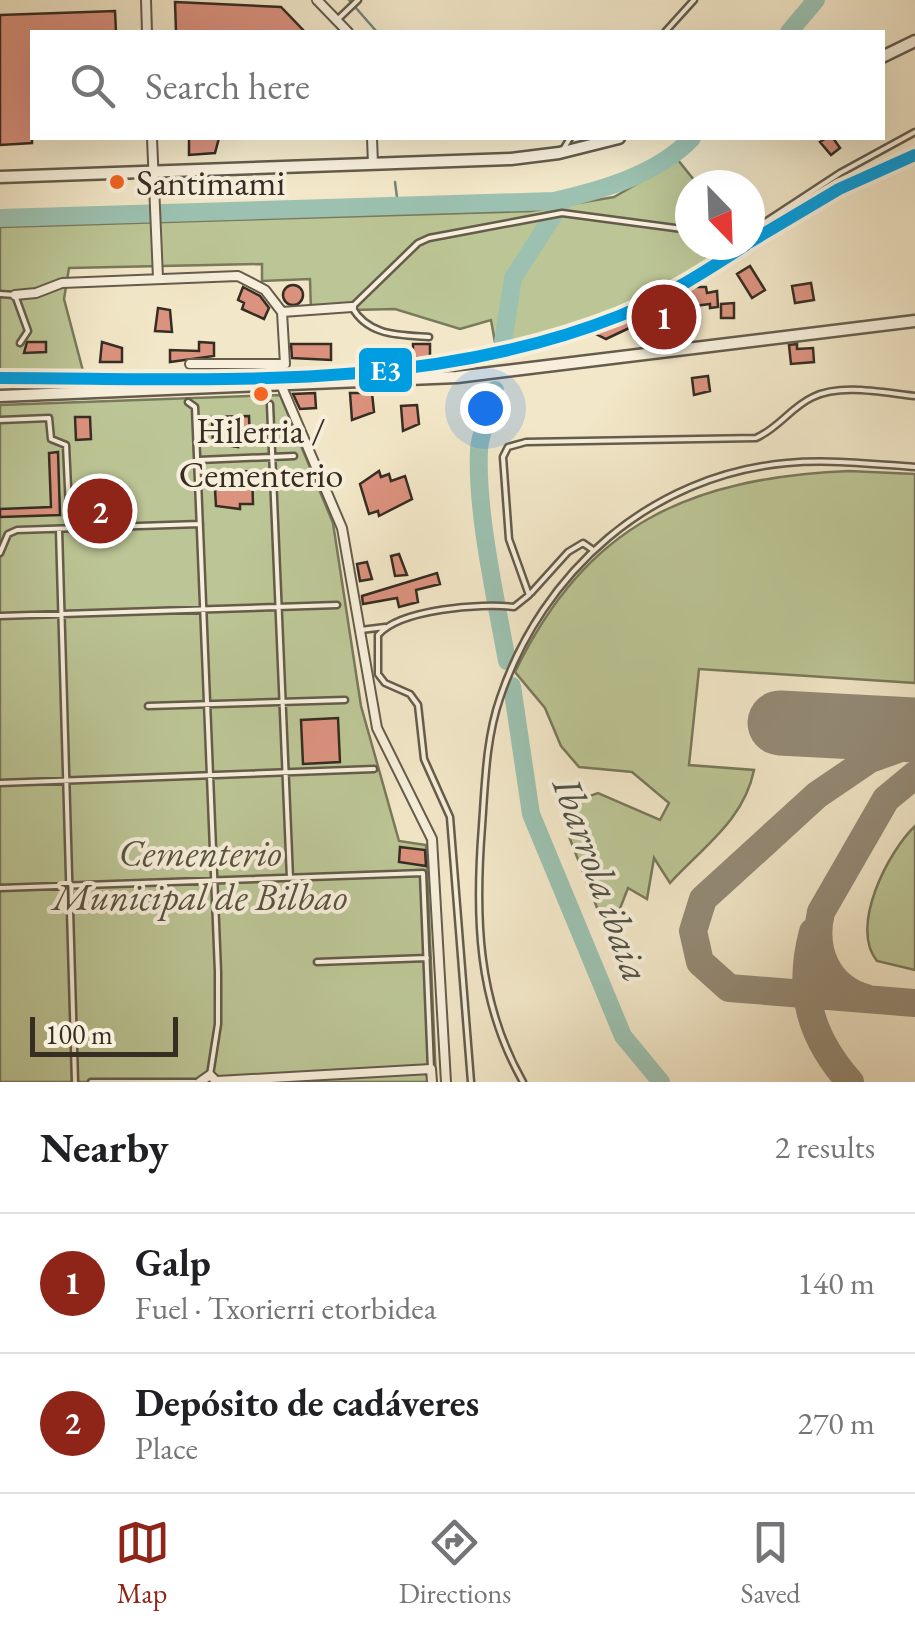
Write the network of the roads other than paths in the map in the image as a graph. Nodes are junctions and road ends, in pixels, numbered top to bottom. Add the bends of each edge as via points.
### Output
1 (146, 0) edge
2 (317, 0) edge
3 (694, 0) edge
4 (357, 1) edge
5 (336, 20) junction
6 (147, 30) edge
7 (346, 30) edge
8 (666, 30) edge
9 (915, 41) edge
10 (885, 56) edge
11 (915, 132) edge
12 (152, 140) edge
13 (372, 140) edge
14 (569, 140) edge
15 (609, 140) edge
16 (562, 152) junction
17 (373, 164) junction
18 (154, 172) junction
19 (0, 178) edge
20 (765, 222) edge
21 (675, 228) edge
22 (158, 278) junction
23 (0, 294) edge
24 (15, 294) junction
25 (352, 306) junction
26 (282, 312) junction
27 (915, 320) edge
28 (429, 337) dead end
29 (20, 343) dead end
30 (190, 364) dead end
31 (282, 387) junction
32 (0, 396) edge
33 (915, 396) edge
34 (188, 402) dead end
35 (270, 404) dead end
36 (0, 420) edge
37 (294, 456) dead end
38 (272, 457) junction
39 (198, 460) junction
40 (915, 466) edge
41 (200, 524) junction
42 (70, 529) junction
43 (59, 530) junction
44 (593, 550) junction
45 (0, 554) edge
46 (528, 595) junction
47 (336, 605) dead end
48 (280, 607) junction
49 (205, 608) junction
50 (61, 615) junction
51 (0, 616) edge
52 (385, 627) junction
53 (361, 630) junction
54 (344, 700) dead end
55 (283, 702) junction
56 (208, 704) junction
57 (148, 706) dead end
58 (374, 770) dead end
59 (286, 774) junction
60 (210, 776) junction
61 (65, 782) junction
62 (0, 783) edge
63 (290, 878) junction
64 (214, 880) junction
65 (67, 885) junction
66 (0, 888) edge
67 (426, 958) junction
68 (318, 962) dead end
69 (432, 1068) junction
70 (384, 1071) junction
71 (282, 1078) edge
72 (331, 1078) edge
73 (214, 1080) edge
74 (75, 1082) edge
75 (92, 1082) edge
76 (198, 1082) edge
77 (384, 1082) edge
78 (432, 1082) edge
79 (446, 1082) edge
80 (471, 1082) edge
81 (523, 1082) edge

1 - 6 street
2 - 5 street
3 - 8 lane
4 - 5 lane
5 - 7 street
9 - 10 street
11 - 20 lane
12 - 18 street
13 - 17 street
14 - 16 lane
15 - 16 street
16 - 17 street
17 - 18 street
18 - 19 street
18 - 22 street
21 - 25 lane via 562,213 423,240
22 - 24 street via 62,283
22 - 26 street via 238,276 265,290
23 - 24 lane
24 - 29 lane via 28,325
25 - 26 street
25 - 28 lane via 380,332
26 - 30 street via 285,364
27 - 31 street via 512,372
31 - 32 street
31 - 53 street via 342,528
33 - 46 lane via 829,392 799,406 776,428 737,440 660,437 508,447 503,457 509,539
34 - 39 lane via 196,408
35 - 38 lane
36 - 42 lane via 49,418 52,439 66,445
37 - 38 lane
38 - 39 lane
38 - 48 lane
39 - 41 lane
40 - 44 lane via 829,462 752,469 662,500
41 - 42 lane
41 - 49 lane
42 - 43 lane
43 - 45 lane via 12,531
43 - 50 lane
44 - 46 lane via 583,543 568,552
44 - 81 lane via 554,592 516,658 498,702 487,768 478,918 482,968 497,1026
46 - 52 lane via 514,606 490,604
47 - 48 lane
48 - 49 lane
48 - 55 lane
49 - 50 lane
49 - 56 lane
50 - 51 lane
50 - 61 lane
52 - 53 lane
52 - 80 lane via 376,641 378,674 418,705 424,759 450,817
53 - 79 street via 377,728 432,839
54 - 55 lane
55 - 56 lane
55 - 59 lane
56 - 57 lane
56 - 60 lane
58 - 59 lane
59 - 60 lane
59 - 63 lane
60 - 61 lane
60 - 64 lane
61 - 62 lane
61 - 65 lane
63 - 64 lane
63 - 67 lane via 422,873
64 - 65 lane
64 - 73 lane
65 - 66 lane
65 - 74 lane
67 - 68 lane
67 - 69 lane
69 - 70 street
69 - 78 street
70 - 72 street
70 - 77 street
71 - 72 street
71 - 73 street
73 - 76 street
75 - 76 lane

